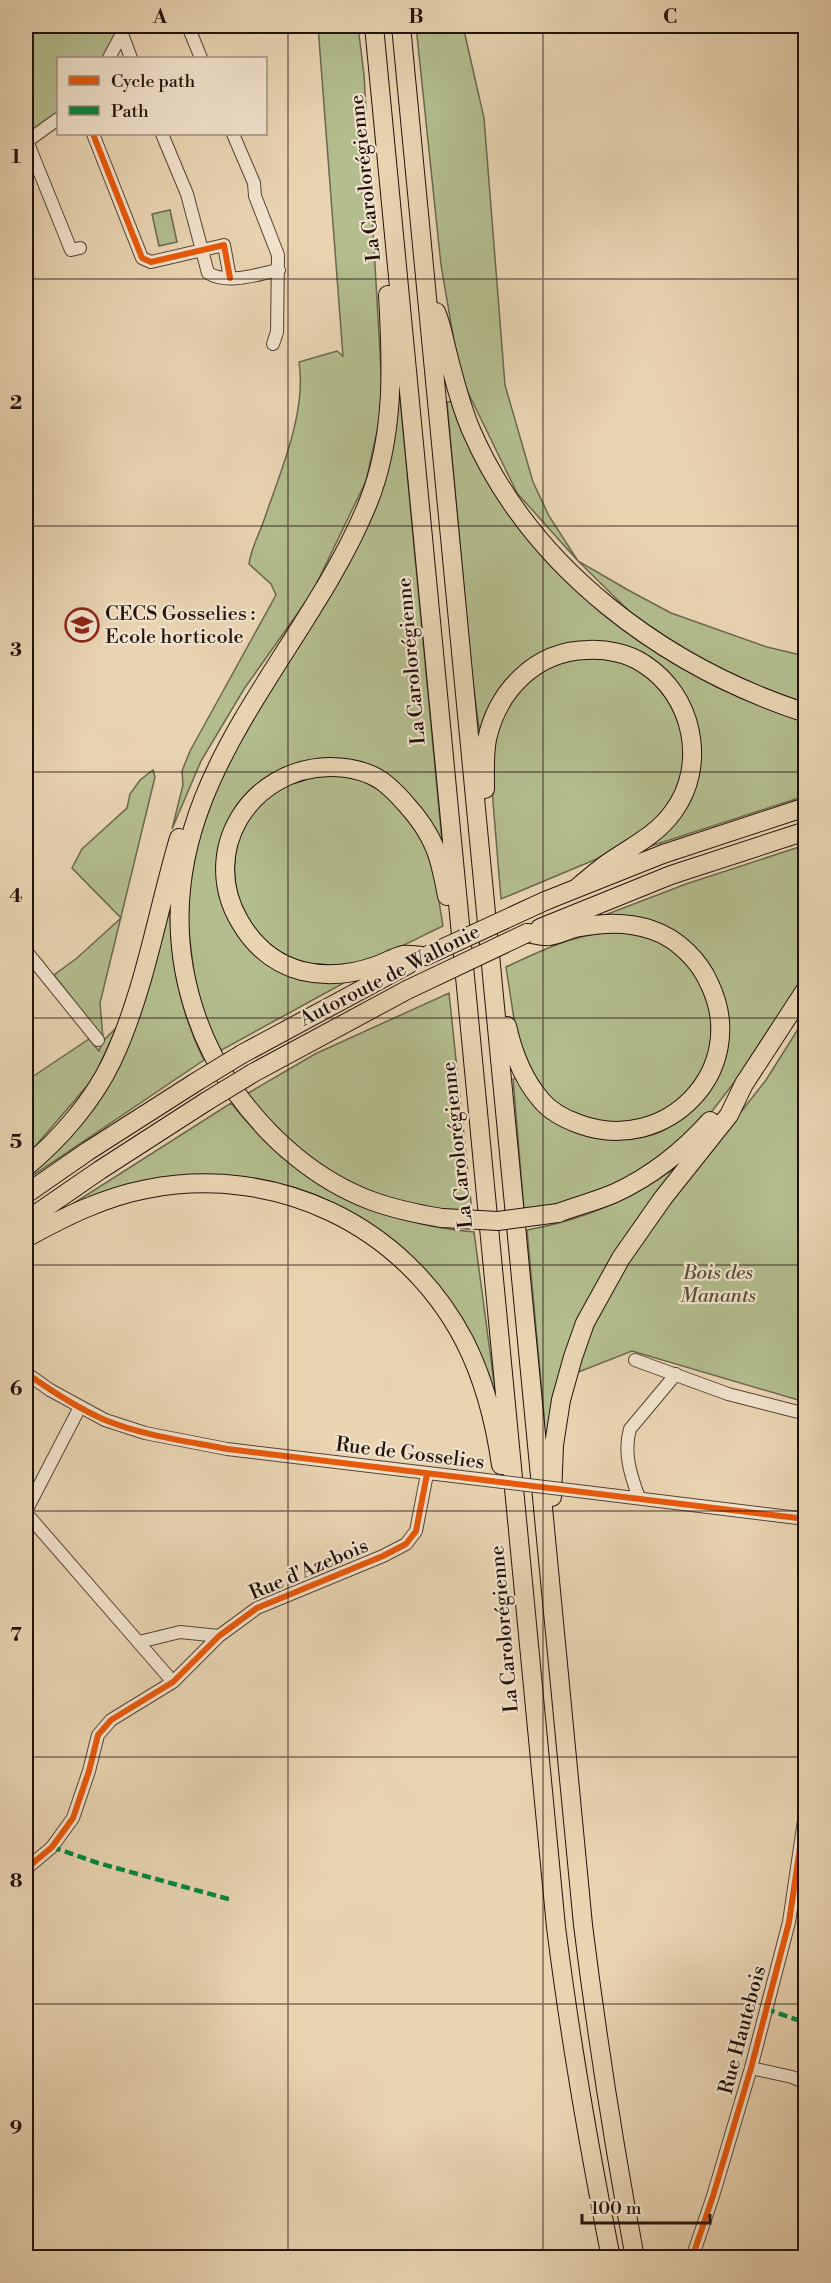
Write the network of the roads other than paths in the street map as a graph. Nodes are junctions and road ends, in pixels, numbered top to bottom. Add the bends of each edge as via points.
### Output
1 (188, 26) edge
2 (374, 26) edge
3 (401, 26) edge
4 (124, 30) edge
5 (110, 57) edge
6 (131, 57) edge
7 (201, 57) edge
8 (57, 120) edge
9 (93, 135) edge
10 (162, 135) edge
11 (233, 135) edge
12 (26, 141) edge
13 (392, 210) junction
14 (80, 248) dead end
15 (201, 251) junction
16 (279, 270) junction
17 (230, 278) junction
18 (426, 289) junction
19 (273, 344) dead end
20 (806, 712) edge
21 (214, 771) junction
22 (806, 807) edge
23 (806, 831) edge
24 (479, 842) junction
25 (577, 888) junction
26 (548, 931) junction
27 (26, 951) edge
28 (464, 959) junction
29 (404, 961) junction
30 (493, 975) junction
31 (806, 989) edge
32 (98, 1040) dead end
33 (744, 1084) junction
34 (26, 1167) edge
35 (26, 1194) edge
36 (26, 1221) edge
37 (26, 1238) edge
38 (635, 1360) dead end
39 (26, 1373) edge
40 (676, 1374) junction
41 (80, 1407) junction
42 (806, 1414) edge
43 (426, 1474) junction
44 (514, 1497) junction
45 (639, 1498) junction
46 (26, 1512) edge
47 (806, 1519) edge
48 (550, 1576) junction
49 (219, 1636) junction
50 (139, 1642) junction
51 (174, 1682) junction
52 (806, 1807) edge
53 (26, 1869) edge
54 (751, 2068) junction
55 (806, 2083) edge
56 (611, 2258) edge
57 (635, 2258) edge
58 (692, 2258) edge

1 - 7 street
2 - 13 highway, La Carolorégienne
3 - 18 highway
4 - 5 street
4 - 6 street
8 - 12 street
9 - 15 street via 142,258 151,262
10 - 15 street via 186,194
11 - 16 street via 254,183 255,196 278,255
12 - 14 street via 71,250
13 - 21 highway via 385,253 391,392 380,467 347,548
13 - 28 highway, La Carolorégienne
15 - 17 street via 208,273 216,278
15 - 17 street via 224,245
16 - 17 street
16 - 19 street via 277,332
18 - 20 highway via 439,319 471,430 500,485 533,532 612,610 665,649 721,680
18 - 24 highway
21 - 33 highway, bridge via 195,819 181,887 179,922 194,1012 218,1067 251,1113 302,1162 336,1183 371,1201 442,1218 498,1221 558,1213 615,1193 654,1171 689,1144
21 - 34 highway via 199,784 186,816 130,1019 111,1063 64,1130
22 - 25 highway, Autoroute de Wallonie via 663,854
23 - 26 highway via 671,876
24 - 25 highway via 487,740 492,721 513,683 543,660 566,652 602,650 631,657 645,664 668,686 685,714 692,734 693,760 682,798 673,813 656,831
24 - 30 highway
25 - 29 highway, Autoroute de Wallonie, bridge via 426,956
26 - 30 highway via 630,924 671,940 705,974 719,1016 716,1060 697,1094 670,1118 637,1130 602,1131 570,1121 542,1101 514,1057
26 - 36 highway, Autoroute de Wallonie, bridge via 527,933 407,990 253,1073
27 - 32 street
28 - 29 highway via 434,847 412,810 396,794 381,781 342,767 318,767 271,783 246,807 226,854 228,892 246,932 279,962 325,975
28 - 44 highway, La Carolorégienne
29 - 35 highway, Autoroute de Wallonie, bridge via 196,1082
30 - 48 highway
31 - 33 highway
33 - 48 highway via 729,1115 621,1258 585,1323 564,1389 554,1445
37 - 44 highway via 83,1208 146,1189 180,1184 213,1182 278,1191 339,1215 411,1267 450,1316 486,1393 503,1478
38 - 40 street
39 - 41 street, Rue de Gosselies
40 - 42 street via 728,1394
40 - 45 street via 630,1429 627,1439 631,1476
41 - 43 street, Rue de Gosselies via 145,1433 216,1447
41 - 46 street
43 - 45 street, Rue de Gosselies, bridge
43 - 49 street, Rue d'Azebois via 416,1531 406,1544 257,1608
44 - 56 highway, La Carolorégienne via 567,2016
45 - 47 street, Rue de Gosselies
46 - 50 street
48 - 57 highway via 592,2000
49 - 50 street via 180,1632
49 - 51 street, Rue d'Azebois
50 - 51 street
51 - 53 street, Rue d'Azebois via 111,1720 98,1735 73,1818 52,1847
52 - 54 street, Rue Hautebois via 789,1922
54 - 55 street
54 - 58 street, Rue Hautebois

